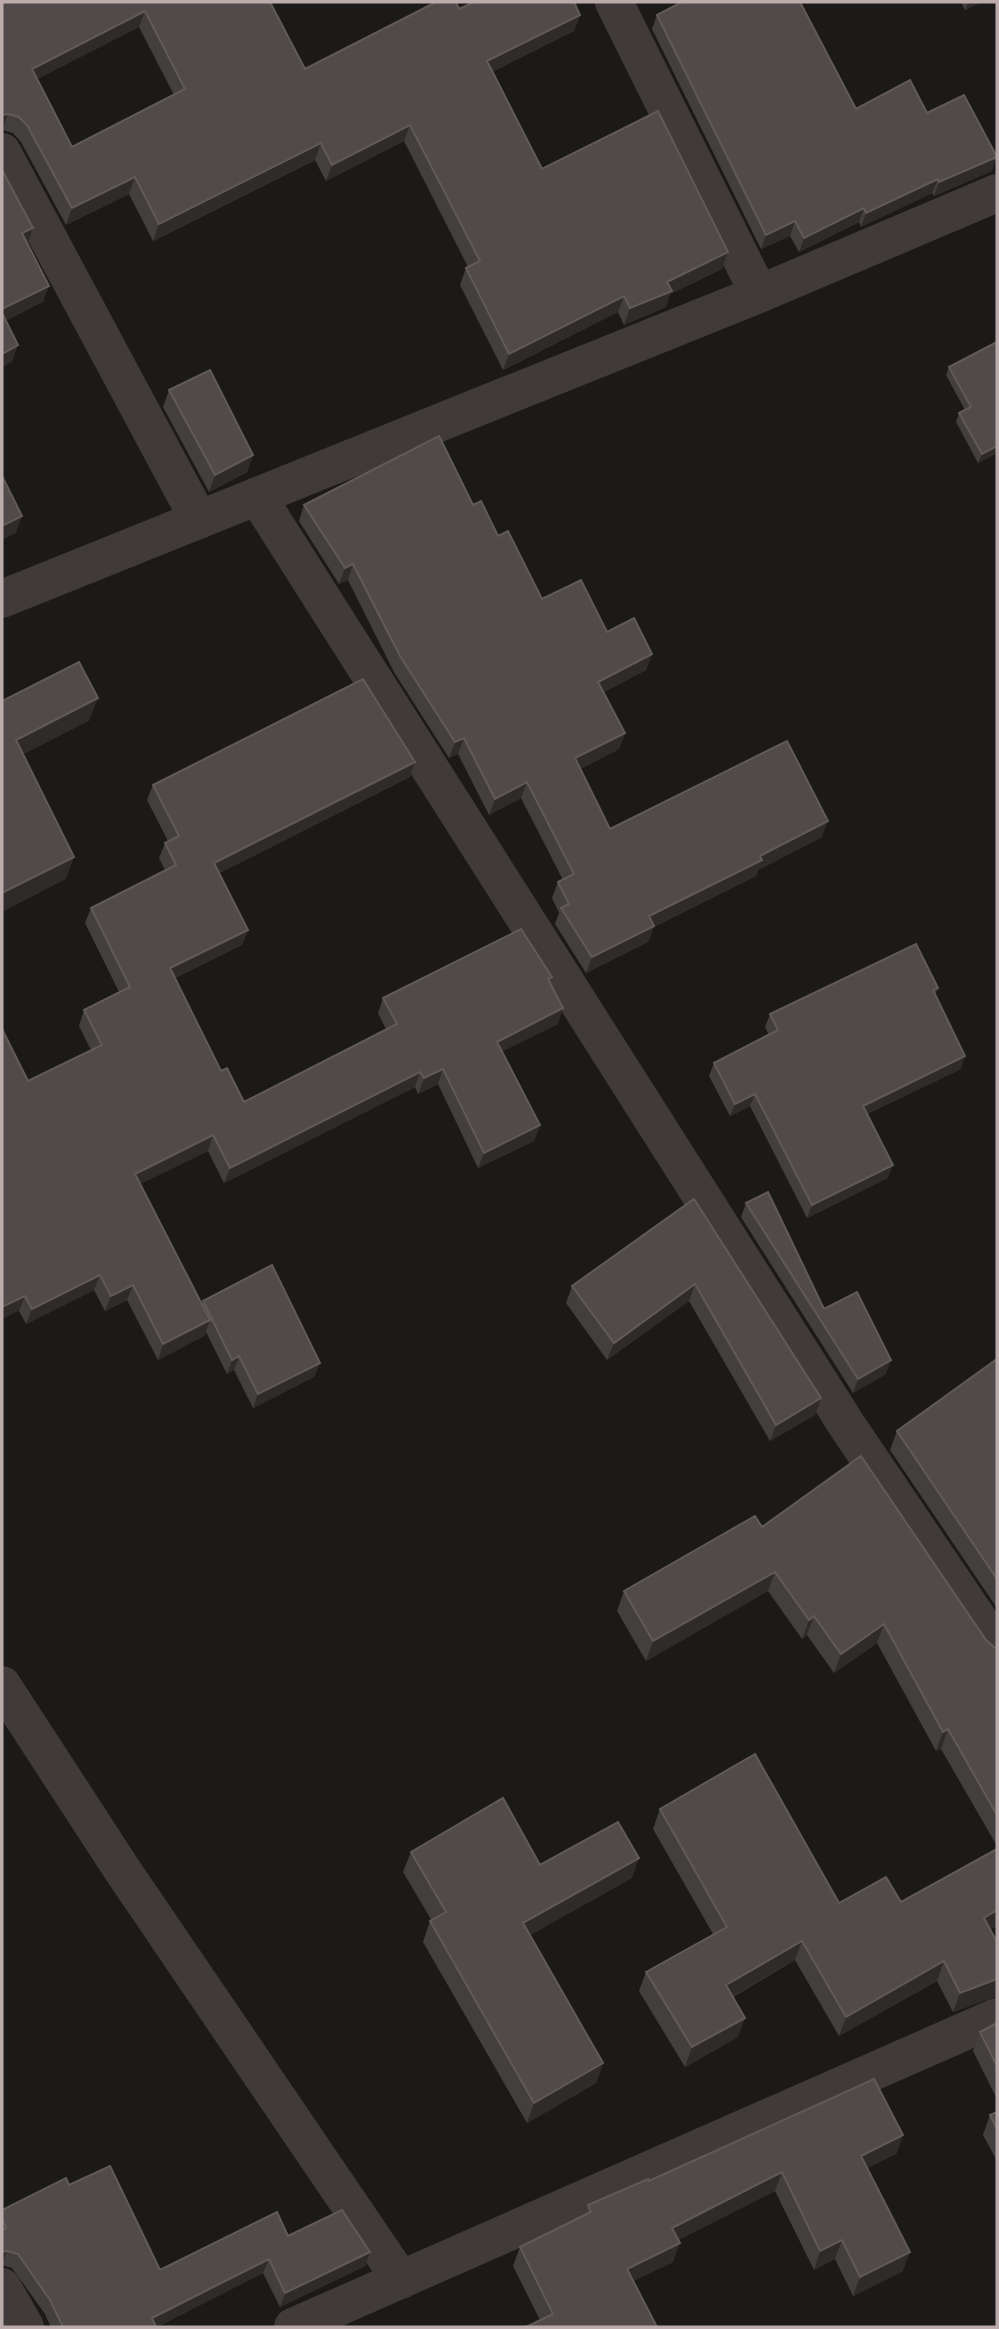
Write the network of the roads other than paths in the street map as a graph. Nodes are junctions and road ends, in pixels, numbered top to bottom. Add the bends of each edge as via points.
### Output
1 (614, 2) edge
2 (2, 152) edge
3 (997, 193) edge
4 (759, 294) junction
5 (257, 496) junction
6 (199, 520) junction
7 (2, 599) edge
8 (997, 1647) edge
9 (2, 1685) edge
10 (997, 2017) edge
11 (401, 2280) junction
12 (2, 2287) edge
13 (25, 2327) edge
14 (293, 2327) edge

1 - 4 street
2 - 6 street
3 - 4 street
4 - 5 street
5 - 6 street
5 - 8 street via 848,1427
6 - 7 street
9 - 11 street
10 - 11 street
11 - 14 street
12 - 13 street

